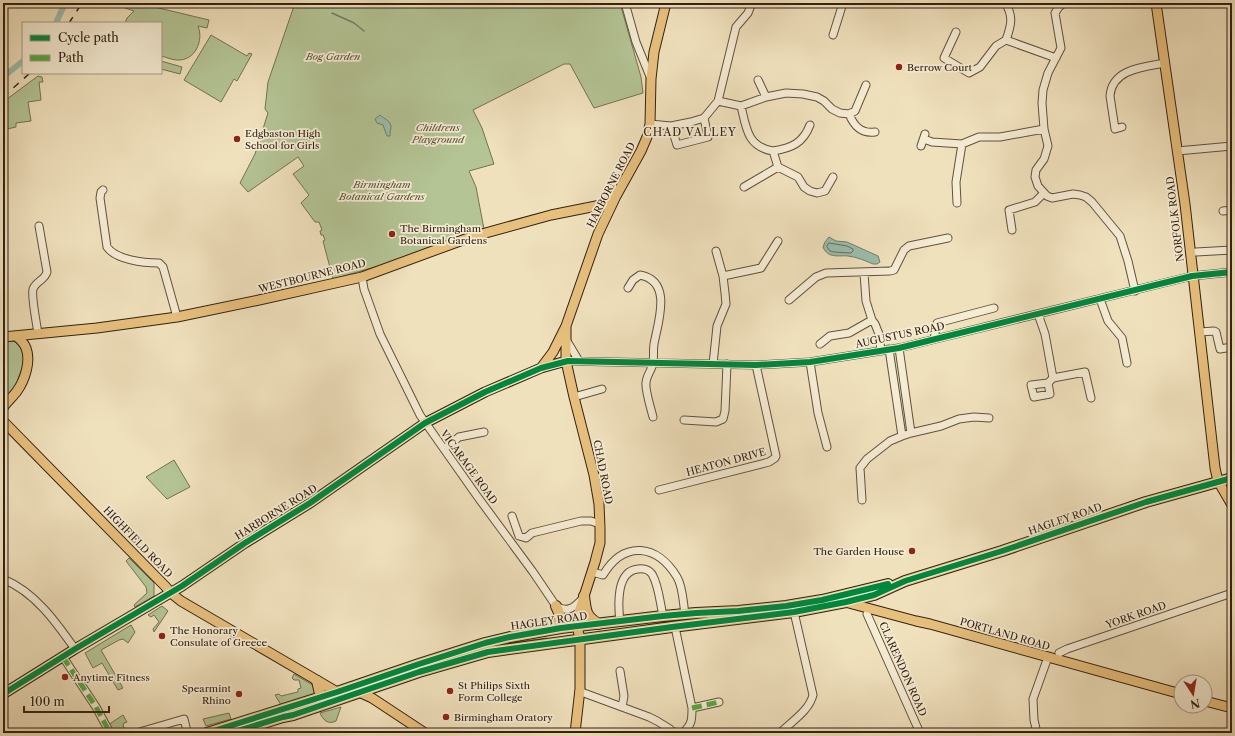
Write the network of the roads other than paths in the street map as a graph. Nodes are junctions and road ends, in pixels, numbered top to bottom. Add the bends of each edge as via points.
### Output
1 (625, 3) edge
2 (666, 3) edge
3 (752, 3) edge
4 (843, 3) edge
5 (1005, 3) edge
6 (1064, 3) edge
7 (1156, 3) edge
8 (956, 32) dead end
9 (833, 35) dead end
10 (1006, 40) junction
11 (1056, 58) junction
12 (1165, 63) junction
13 (651, 79) junction
14 (758, 80) dead end
15 (866, 85) dead end
16 (766, 97) junction
17 (718, 101) junction
18 (741, 106) junction
19 (848, 114) junction
20 (704, 118) junction
21 (650, 124) junction
22 (810, 124) dead end
23 (671, 126) junction
24 (1122, 128) dead end
25 (1044, 129) junction
26 (875, 132) dead end
27 (923, 140) dead end
28 (962, 144) junction
29 (1232, 146) edge
30 (773, 151) junction
31 (1177, 151) junction
32 (778, 168) junction
33 (833, 177) dead end
34 (744, 187) dead end
35 (103, 190) dead end
36 (1044, 193) junction
37 (957, 203) dead end
38 (607, 207) junction
39 (1232, 210) edge
40 (1223, 211) dead end
41 (39, 226) dead end
42 (1012, 230) dead end
43 (948, 238) dead end
44 (778, 241) dead end
45 (1232, 250) edge
46 (716, 251) dead end
47 (1196, 252) dead end
48 (1232, 272) edge
49 (864, 273) junction
50 (723, 276) junction
51 (1192, 276) junction
52 (362, 277) junction
53 (628, 288) dead end
54 (1135, 291) junction
55 (1100, 299) junction
56 (789, 300) dead end
57 (994, 308) dead end
58 (1038, 314) junction
59 (177, 317) junction
60 (872, 320) junction
61 (566, 326) junction
62 (1200, 332) junction
63 (38, 334) junction
64 (16, 336) junction
65 (3, 337) edge
66 (565, 338) junction
67 (934, 338) junction
68 (820, 344) dead end
69 (1232, 347) edge
70 (899, 348) junction
71 (885, 350) junction
72 (810, 362) junction
73 (571, 363) junction
74 (653, 363) junction
75 (1127, 363) dead end
76 (713, 364) junction
77 (727, 364) junction
78 (756, 365) junction
79 (541, 368) junction
80 (602, 389) dead end
81 (574, 397) junction
82 (1091, 398) dead end
83 (4, 406) edge
84 (653, 417) dead end
85 (989, 418) dead end
86 (684, 420) dead end
87 (3, 421) edge
88 (425, 423) junction
89 (484, 432) dead end
90 (911, 433) junction
91 (902, 436) junction
92 (826, 447) dead end
93 (444, 448) junction
94 (1232, 478) edge
95 (1218, 481) junction
96 (659, 490) dead end
97 (862, 500) dead end
98 (1232, 505) edge
99 (512, 516) dead end
100 (600, 524) junction
101 (526, 538) junction
102 (513, 545) junction
103 (592, 572) junction
104 (3, 579) edge
105 (905, 581) junction
106 (171, 593) junction
107 (1232, 593) edge
108 (584, 596) junction
109 (822, 600) junction
110 (846, 602) junction
111 (556, 606) junction
112 (794, 612) junction
113 (685, 614) junction
114 (867, 614) dead end
115 (663, 616) junction
116 (620, 622) junction
117 (599, 624) junction
118 (577, 626) junction
119 (674, 627) junction
120 (543, 631) junction
121 (526, 633) junction
122 (580, 640) junction
123 (486, 648) junction
124 (75, 649) junction
125 (1059, 653) dead end
126 (63, 657) junction
127 (1048, 657) junction
128 (620, 671) dead end
129 (318, 681) junction
130 (358, 690) junction
131 (337, 692) junction
132 (579, 692) junction
133 (1173, 692) edge
134 (3, 694) edge
135 (319, 698) junction
136 (719, 702) dead end
137 (1213, 703) edge
138 (622, 707) junction
139 (692, 708) junction
140 (1232, 708) edge
141 (674, 731) edge
142 (187, 732) edge
143 (110, 733) edge
144 (136, 733) edge
145 (207, 733) edge
146 (231, 733) edge
147 (426, 733) edge
148 (575, 733) edge
149 (683, 733) edge
150 (780, 733) edge
151 (920, 733) edge
152 (1037, 733) edge

1 - 13 street via 636,42
2 - 13 main road, HARBORNE ROAD via 654,52
3 - 17 street via 748,13 736,28
4 - 9 street
5 - 10 street via 1012,26
6 - 11 street via 1055,13 1061,48
7 - 12 main road, NORFOLK ROAD
8 - 10 street via 944,58 969,73 980,67 996,46
10 - 11 street
11 - 25 street via 1043,90
12 - 24 street via 1141,67 1118,78 1110,91 1110,96 1115,129
12 - 31 main road, NORFOLK ROAD
13 - 21 main road, HARBORNE ROAD
14 - 16 street
15 - 19 street via 854,111
16 - 18 street
16 - 19 street via 786,93 803,94 817,97 832,109
17 - 18 street
17 - 20 street
18 - 30 street via 750,138 756,145
19 - 26 street via 859,128 867,133
20 - 23 street
20 - 23 street via 708,137 677,145
21 - 23 street
21 - 38 main road, HARBORNE ROAD via 641,151
22 - 30 street via 806,135 799,142
25 - 28 street via 1000,137 978,137
25 - 36 street via 1047,152 1036,170 1035,177
27 - 28 street
28 - 37 street via 956,182
29 - 31 street
30 - 32 street
31 - 51 main road, NORFOLK ROAD
32 - 33 street via 798,177 804,187 817,193 824,191
32 - 34 street
35 - 59 street via 100,198 110,251 115,255 144,263 159,263 163,267
36 - 42 street via 1035,202 1009,210
36 - 54 street via 1052,198 1080,195 1092,202 1120,236
38 - 52 main road, WESTBOURNE ROAD via 551,215 471,237
38 - 61 main road, HARBORNE ROAD
39 - 40 street
41 - 63 street via 47,272 33,290
43 - 49 street via 909,246 904,250 894,270
44 - 50 street via 761,268
45 - 47 street
46 - 50 street
48 - 51 street, AUGUSTUS ROAD
49 - 56 street via 826,273 816,277
49 - 60 street via 866,301
50 - 76 street via 726,304 718,326
51 - 54 street, AUGUSTUS ROAD
51 - 62 main road, NORFOLK ROAD
52 - 59 main road, WESTBOURNE ROAD
52 - 88 street, VICARAGE ROAD via 380,334 404,386
53 - 74 street via 640,275 648,277 659,289 662,306
54 - 55 street, AUGUSTUS ROAD
55 - 58 street, AUGUSTUS ROAD
55 - 75 street via 1108,321 1122,338
57 - 67 street via 937,323
58 - 67 street, AUGUSTUS ROAD
58 - 82 street via 1045,334 1050,380 1085,372
59 - 63 main road, WESTBOURNE ROAD
60 - 68 street via 849,333 830,336
60 - 71 street
61 - 66 main road, HARBORNE ROAD
61 - 79 main road, HARBORNE ROAD via 553,352
62 - 69 street via 1216,332 1220,349
62 - 95 main road, NORFOLK ROAD
63 - 64 main road, WESTBOURNE ROAD
64 - 65 main road, WESTBOURNE ROAD
64 - 83 main road via 26,346 26,368 18,390
66 - 73 main road, HARBORNE ROAD
66 - 73 street via 571,350
67 - 70 street, AUGUSTUS ROAD
70 - 71 street, AUGUSTUS ROAD
70 - 90 street
71 - 72 street, AUGUSTUS ROAD
71 - 91 street
72 - 78 street, AUGUSTUS ROAD
72 - 92 street
73 - 74 street, AUGUSTUS ROAD
73 - 79 main road, HARBORNE ROAD
73 - 81 main road, CHAD ROAD
74 - 76 street, AUGUSTUS ROAD
74 - 84 street via 646,383
76 - 77 street, AUGUSTUS ROAD
77 - 78 street, AUGUSTUS ROAD
77 - 86 street via 723,418 716,422
78 - 96 street, HEATON DRIVE via 775,458 769,462
79 - 88 main road, HARBORNE ROAD via 485,392
80 - 81 street
81 - 100 main road, CHAD ROAD via 594,474
85 - 90 street via 959,419
87 - 106 main road, HIGHFIELD ROAD
88 - 93 street, VICARAGE ROAD
88 - 106 main road, HARBORNE ROAD via 310,503
89 - 93 street via 459,437
90 - 91 street
91 - 97 street via 890,441 862,464
93 - 102 street, VICARAGE ROAD
94 - 95 highway, HAGLEY ROAD
95 - 98 main road, NORFOLK ROAD
95 - 105 highway, HAGLEY ROAD
99 - 101 street via 519,536
100 - 101 street via 591,521 581,522 532,533
100 - 103 main road, CHAD ROAD via 600,543
101 - 102 street
102 - 111 street, VICARAGE ROAD
103 - 108 main road, CHAD ROAD
103 - 113 street via 603,574 621,555 633,550 652,553 661,558 678,578
104 - 124 street via 25,592 44,609
105 - 109 highway, HAGLEY ROAD
105 - 110 highway, HAGLEY ROAD via 874,595
106 - 124 main road, HARBORNE ROAD
106 - 129 main road, HIGHFIELD ROAD
107 - 125 street, YORK ROAD
108 - 111 street via 571,608 561,609
108 - 117 highway via 586,611 591,619
108 - 118 main road, CHAD ROAD
109 - 110 main road, PORTLAND ROAD
109 - 113 highway, HAGLEY ROAD via 756,610
110 - 112 highway, HAGLEY ROAD
110 - 127 main road, PORTLAND ROAD
111 - 120 highway via 560,620 557,625
112 - 119 highway, HAGLEY ROAD
112 - 150 street via 813,695 807,707
113 - 115 highway, HAGLEY ROAD
114 - 151 street, CLARENDON ROAD
115 - 116 highway, HAGLEY ROAD
115 - 116 street via 651,573 645,569 637,569 624,579 620,589
115 - 119 highway via 664,621
116 - 117 highway, HAGLEY ROAD
117 - 118 highway, HAGLEY ROAD
118 - 120 highway, HAGLEY ROAD
118 - 122 main road
119 - 122 highway, HAGLEY ROAD
119 - 139 street
120 - 121 highway, HAGLEY ROAD
121 - 122 highway via 538,638 562,636
121 - 123 highway, HAGLEY ROAD
122 - 123 highway, HAGLEY ROAD
122 - 132 main road
123 - 130 highway, HAGLEY ROAD via 419,664
124 - 126 main road, HARBORNE ROAD
126 - 134 main road, HARBORNE ROAD
126 - 143 street
127 - 133 main road, PORTLAND ROAD
127 - 152 street via 1033,699
128 - 138 street via 624,696
129 - 131 main road, HIGHFIELD ROAD
129 - 135 highway
130 - 131 highway, HAGLEY ROAD
130 - 146 highway, HAGLEY ROAD via 293,715
130 - 147 main road
131 - 135 highway, HAGLEY ROAD
132 - 138 street
132 - 148 main road
135 - 145 highway, HAGLEY ROAD
136 - 139 street
137 - 140 main road
138 - 141 street via 658,721
139 - 149 street via 690,726
142 - 144 street via 184,719

